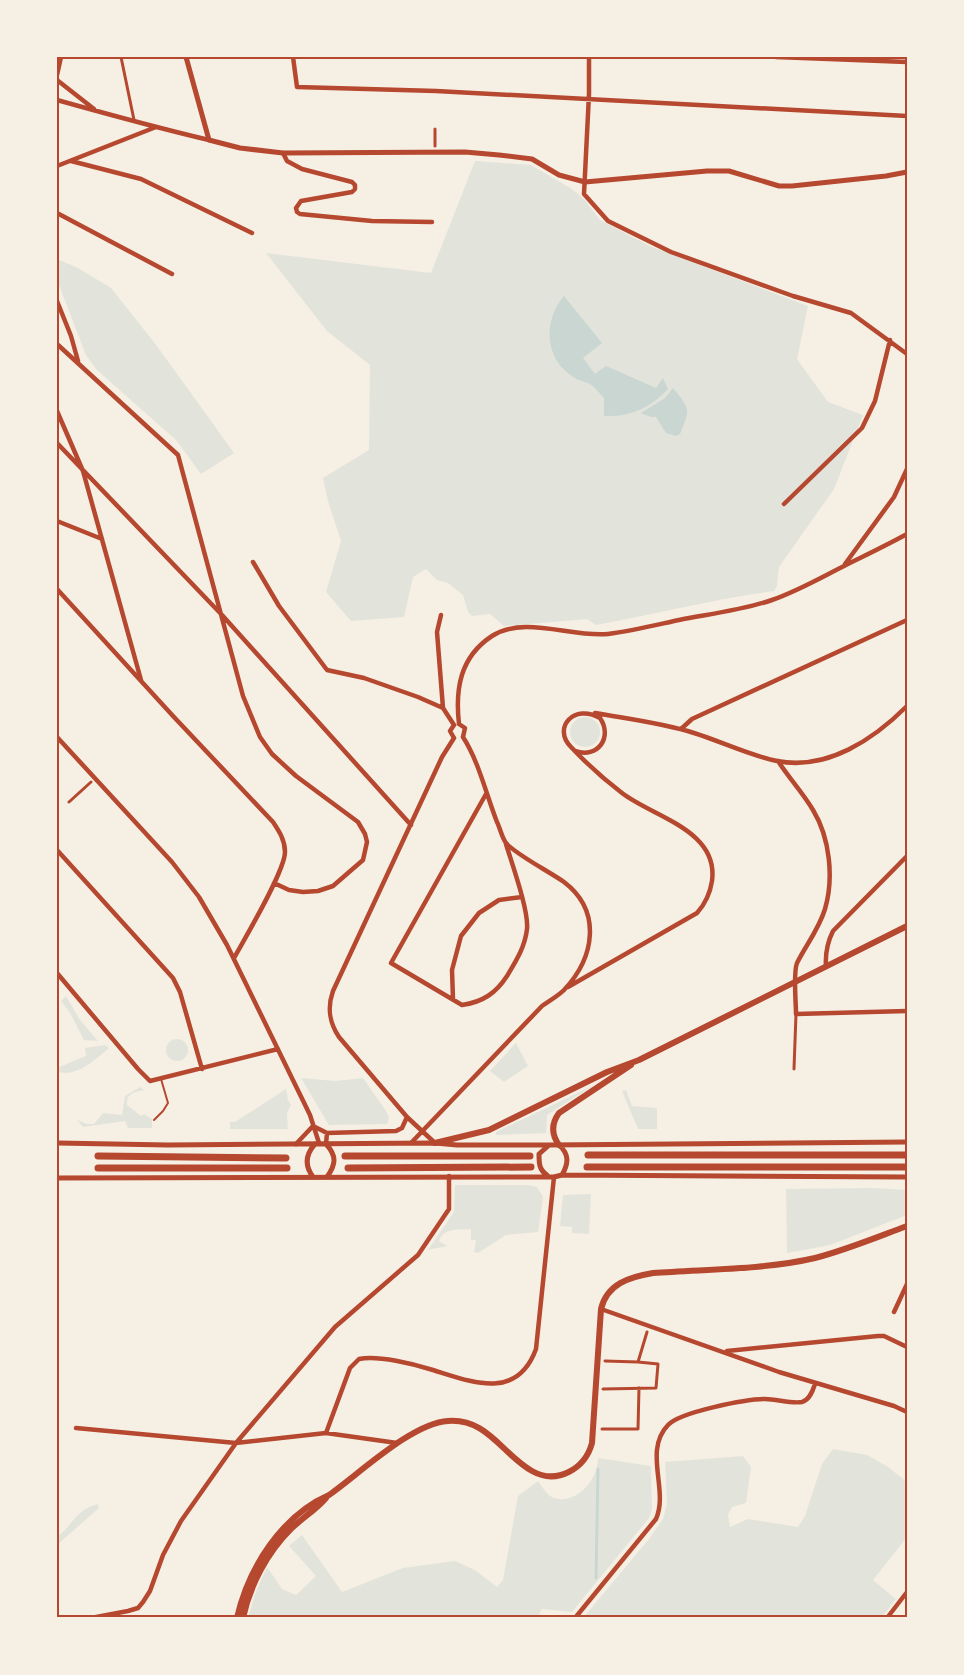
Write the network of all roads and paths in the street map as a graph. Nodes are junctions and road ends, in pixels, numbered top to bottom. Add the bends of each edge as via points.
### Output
1 (61, 57) edge
2 (121, 57) edge
3 (186, 57) edge
4 (293, 57) edge
5 (589, 57) edge
6 (776, 57) edge
7 (907, 62) edge
8 (57, 75) edge
9 (57, 80) edge
10 (57, 100) edge
11 (589, 100) junction
12 (99, 112) junction
13 (907, 116) edge
14 (134, 120) junction
15 (156, 127) junction
16 (435, 129) dead end
17 (209, 140) junction
18 (435, 146) dead end
19 (283, 153) junction
20 (71, 161) junction
21 (57, 166) edge
22 (907, 172) edge
23 (585, 182) junction
24 (57, 213) edge
25 (432, 222) dead end
26 (252, 233) dead end
27 (172, 274) dead end
28 (57, 301) edge
29 (890, 340) junction
30 (57, 344) edge
31 (907, 354) edge
32 (78, 361) junction
33 (57, 411) edge
34 (57, 443) edge
35 (907, 469) edge
36 (83, 471) junction
37 (784, 504) dead end
38 (57, 521) edge
39 (907, 534) edge
40 (102, 539) junction
41 (253, 562) dead end
42 (843, 566) junction
43 (57, 589) edge
44 (222, 615) junction
45 (441, 615) dead end
46 (907, 620) edge
47 (142, 682) junction
48 (907, 706) edge
49 (443, 708) junction
50 (591, 713) junction
51 (457, 724) junction
52 (681, 729) junction
53 (57, 737) edge
54 (464, 737) junction
55 (454, 738) junction
56 (575, 751) junction
57 (778, 761) junction
58 (91, 782) dead end
59 (486, 794) junction
60 (73, 799) junction
61 (69, 802) dead end
62 (72, 806) dead end
63 (411, 825) junction
64 (506, 843) junction
65 (57, 850) edge
66 (907, 856) edge
67 (274, 883) junction
68 (522, 897) junction
69 (907, 926) edge
70 (234, 958) junction
71 (826, 967) junction
72 (57, 973) edge
73 (796, 981) junction
74 (564, 990) junction
75 (453, 999) junction
76 (907, 1011) edge
77 (796, 1014) junction
78 (278, 1049) junction
79 (639, 1060) junction
80 (202, 1069) junction
81 (794, 1069) dead end
82 (161, 1079) junction
83 (407, 1117) junction
84 (154, 1120) dead end
85 (313, 1126) junction
86 (422, 1131) junction
87 (327, 1133) junction
88 (907, 1142) edge
89 (57, 1143) edge
90 (411, 1143) junction
91 (435, 1143) junction
92 (296, 1144) junction
93 (317, 1144) junction
94 (326, 1144) junction
95 (549, 1145) junction
96 (559, 1145) junction
97 (588, 1155) dead end
98 (907, 1155) edge
99 (98, 1156) dead end
100 (345, 1156) dead end
101 (530, 1156) dead end
102 (286, 1158) dead end
103 (531, 1167) dead end
104 (588, 1167) dead end
105 (907, 1167) edge
106 (98, 1168) dead end
107 (287, 1168) dead end
108 (348, 1168) dead end
109 (562, 1174) junction
110 (449, 1176) junction
111 (550, 1176) junction
112 (313, 1177) junction
113 (327, 1177) junction
114 (57, 1178) edge
115 (907, 1178) edge
116 (907, 1226) edge
117 (907, 1284) edge
118 (601, 1310) junction
119 (894, 1312) dead end
120 (647, 1332) dead end
121 (907, 1347) edge
122 (724, 1352) junction
123 (605, 1361) dead end
124 (638, 1362) junction
125 (815, 1384) junction
126 (639, 1388) junction
127 (603, 1389) dead end
128 (907, 1412) edge
129 (76, 1428) dead end
130 (602, 1429) dead end
131 (326, 1433) junction
132 (236, 1443) junction
133 (400, 1443) junction
134 (328, 1495) junction
135 (907, 1592) edge
136 (91, 1618) edge
137 (237, 1618) edge
138 (243, 1618) edge
139 (575, 1618) edge
140 (887, 1618) edge

1 - 8 street
2 - 14 street
3 - 17 street
4 - 11 street via 297,87
5 - 11 street
6 - 7 street
9 - 12 street
10 - 12 street
11 - 13 street
11 - 23 street
12 - 14 street
14 - 15 street
15 - 17 street
15 - 20 street
16 - 18 street
17 - 19 street
19 - 23 street via 499,155 532,159 559,175
19 - 25 street via 287,161 302,169 352,182 355,187 351,192 301,201 296,206 297,213
20 - 21 street
20 - 26 street via 141,179
22 - 23 street via 792,186 779,186 729,171
23 - 29 street via 584,194 608,221 682,256 793,297 851,313
24 - 27 street
28 - 32 street
29 - 31 street
29 - 37 street via 875,401 862,428
30 - 32 street
32 - 44 street via 178,455
33 - 36 street
34 - 36 street
35 - 42 street via 894,497
36 - 40 street
36 - 44 street
38 - 40 street
39 - 42 street
40 - 47 street
41 - 49 street via 279,606 327,670 380,683
42 - 51 street via 773,600 606,634 508,628 479,646 466,662 456,699
43 - 47 street
44 - 63 street
44 - 67 street via 243,696 260,737 296,776 358,822 367,842 363,860 333,886 303,892
45 - 49 street via 437,632
46 - 52 street via 692,719
47 - 67 street via 282,835 285,853
48 - 57 street via 870,738 845,750 812,762
49 - 51 street
50 - 52 street
50 - 56 street via 580,712 565,726 566,740
50 - 56 street via 604,723 605,737 595,751
51 - 54 street via 465,728
51 - 55 street via 450,731
52 - 57 street
53 - 70 street via 172,862 199,897
54 - 55 street
54 - 59 street
55 - 63 street
56 - 74 street via 623,794 681,827 703,845 712,863 713,877 707,901 697,913
57 - 73 street via 814,812 828,860 824,910 797,963
58 - 60 street
59 - 64 street
59 - 75 street via 391,963
60 - 61 street
60 - 62 street
63 - 83 street via 329,1002 332,1027
64 - 68 street
64 - 74 street via 566,883 585,908 590,945
65 - 80 street via 173,978
66 - 71 street via 833,931
67 - 70 street
68 - 75 street via 499,900 479,913 461,936 452,970
68 - 75 street via 525,939 501,984 490,996 475,1003 462,1005
69 - 71 main road
70 - 78 street
71 - 73 main road
72 - 82 street via 146,1079
73 - 77 street
73 - 79 main road
74 - 86 street via 542,1006
76 - 77 street
77 - 81 street
78 - 80 street
78 - 85 street
79 - 91 main road via 489,1130
79 - 96 main road via 559,1113 553,1130
80 - 82 street
82 - 84 lane via 168,1103
83 - 86 street
83 - 87 street via 396,1131
85 - 87 street
85 - 92 street
85 - 93 street
86 - 90 street
86 - 91 street
87 - 94 street
88 - 96 street
89 - 92 street
90 - 91 street
90 - 94 street
91 - 95 street
92 - 93 street
93 - 94 street
93 - 112 street via 307,1155
94 - 113 street via 334,1154 335,1165
95 - 96 street
95 - 111 street via 539,1154 539,1166
96 - 109 street via 568,1160
97 - 98 highway
99 - 102 highway
100 - 101 highway
103 - 108 highway
104 - 105 highway
106 - 107 highway
109 - 111 street
109 - 115 street
110 - 111 street
110 - 113 street
110 - 132 street via 449,1209 418,1255 342,1320
111 - 131 street via 536,1349 525,1369 514,1379 490,1384 414,1365 359,1359 350,1368
112 - 113 street
112 - 114 street
116 - 118 main road via 798,1261 635,1276 612,1288
117 - 119 street
118 - 122 street
118 - 133 main road via 592,1443 587,1456 574,1470 556,1476 537,1473 488,1433 459,1421 430,1425
120 - 124 street
121 - 122 street via 884,1336
122 - 125 street
123 - 124 street
124 - 126 street via 658,1364 656,1388
125 - 128 street
125 - 139 street via 808,1398 801,1402 756,1400 684,1415 667,1426 657,1450 660,1503 656,1519
126 - 127 street
126 - 130 street via 638,1429
129 - 132 street
131 - 132 street
131 - 133 street
132 - 136 street via 181,1521 143,1602 138,1608
133 - 134 main road
134 - 137 main road via 297,1516 269,1547 244,1590
134 - 138 main road via 276,1547 251,1590
135 - 140 street

